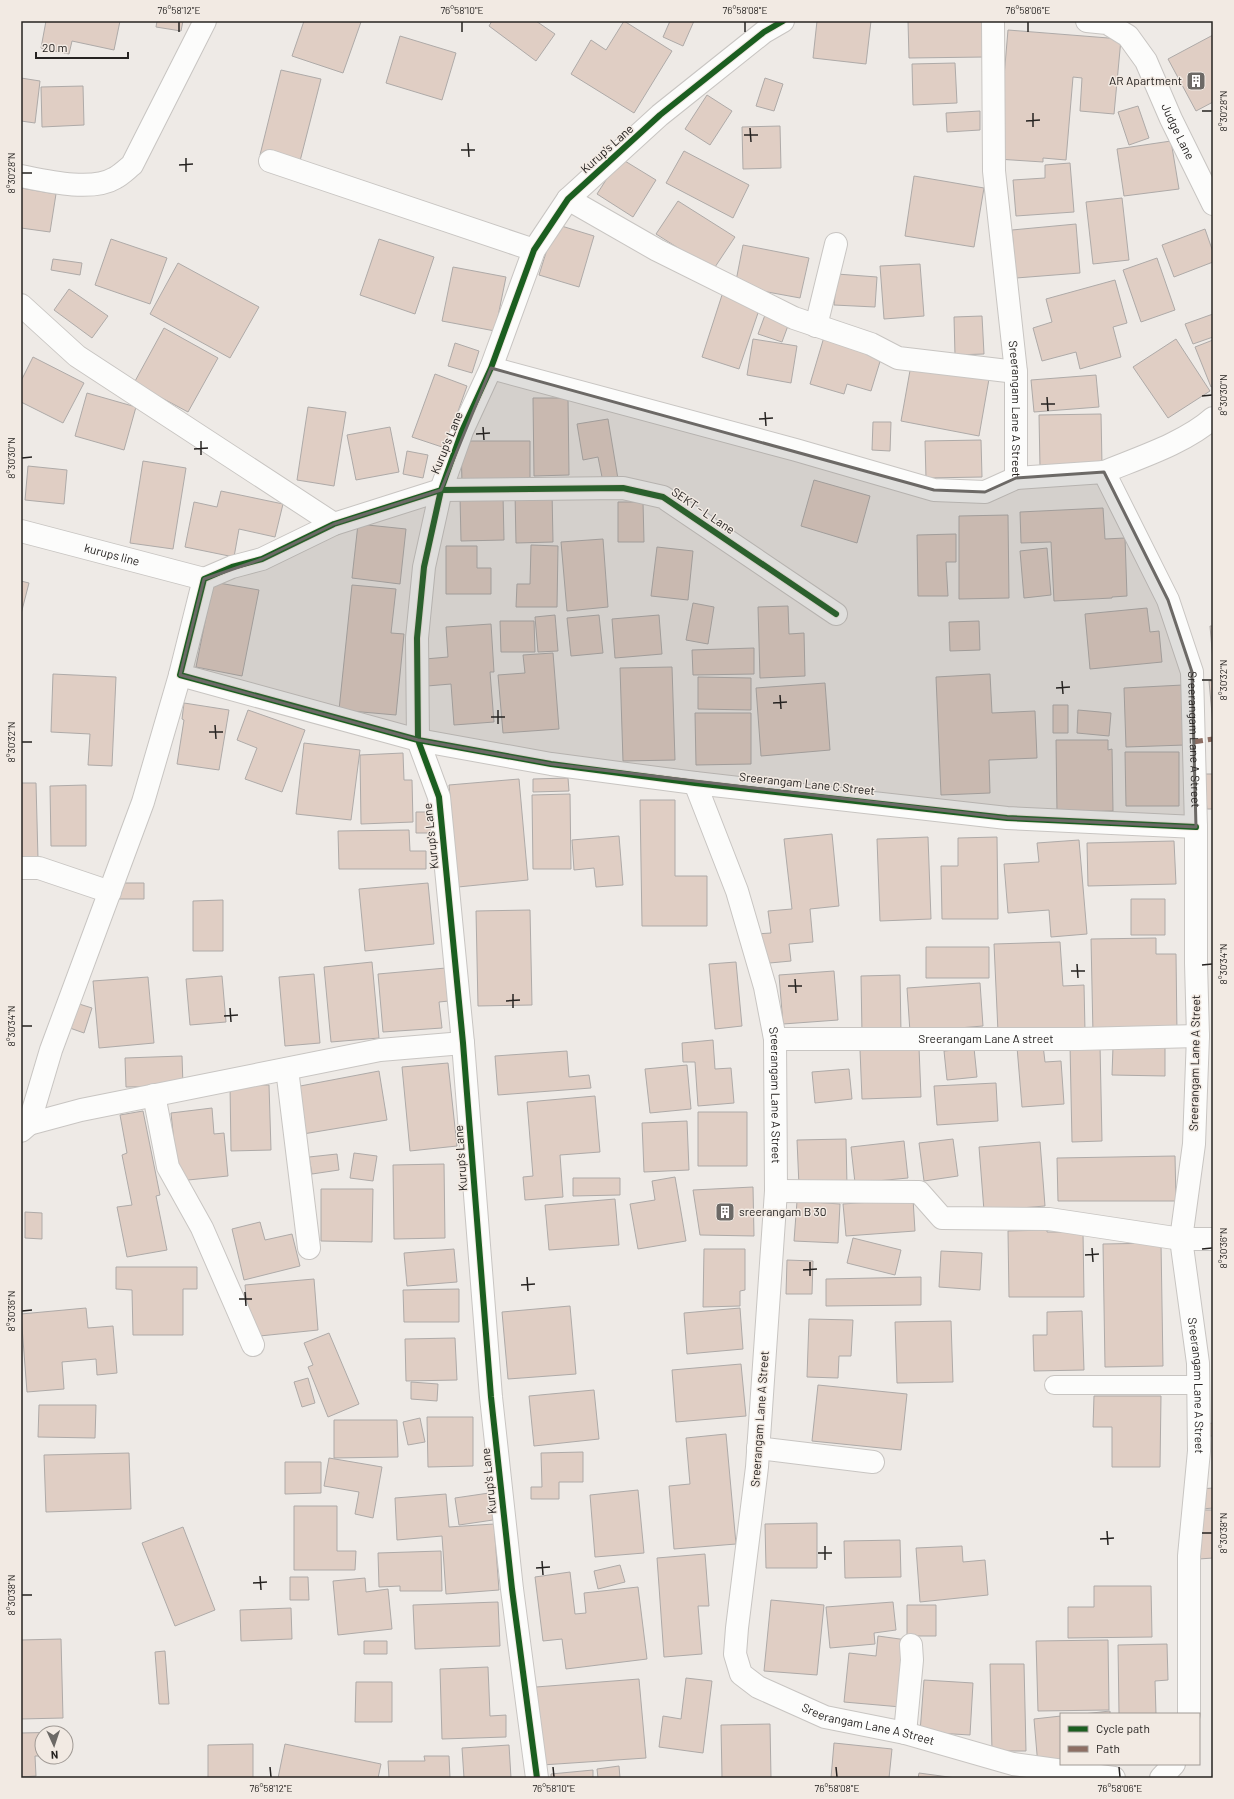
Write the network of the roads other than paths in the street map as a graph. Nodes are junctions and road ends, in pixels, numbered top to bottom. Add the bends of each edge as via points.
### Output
1 (205, 21) edge
2 (783, 21) edge
3 (993, 21) edge
4 (1087, 21) edge
5 (270, 161) dead end
6 (21, 176) edge
7 (568, 198) junction
8 (1213, 204) edge
9 (836, 244) dead end
10 (534, 250) junction
11 (21, 305) edge
12 (816, 326) junction
13 (491, 368) junction
14 (1016, 372) junction
15 (1213, 418) edge
16 (1104, 472) junction
17 (1016, 478) junction
18 (441, 490) junction
19 (334, 524) junction
20 (21, 531) edge
21 (204, 578) junction
22 (836, 614) dead end
23 (180, 675) junction
24 (418, 740) junction
25 (695, 783) junction
26 (1196, 827) junction
27 (21, 868) edge
28 (1204, 873) edge
29 (110, 892) junction
30 (1198, 1036) junction
31 (775, 1039) junction
32 (463, 1043) junction
33 (288, 1069) junction
34 (154, 1095) junction
35 (25, 1128) edge
36 (776, 1191) junction
37 (1181, 1239) junction
38 (1213, 1239) edge
39 (309, 1248) dead end
40 (253, 1345) dead end
41 (1054, 1385) dead end
42 (1198, 1385) junction
43 (758, 1448) junction
44 (873, 1462) dead end
45 (911, 1645) dead end
46 (1189, 1713) edge
47 (905, 1733) junction
48 (1173, 1765) edge
49 (537, 1778) edge
50 (1114, 1778) edge
51 (1161, 1778) edge

1 - 6 street via 132,165 114,179 93,184 60,184
2 - 7 street, Kurup's Lane via 764,32 660,115
3 - 14 street, Sreerangam Lane A Street via 994,171
4 - 8 street, Judge Lane via 1107,23 1128,36 1146,61
5 - 10 street
7 - 10 street, Kurup's Lane
7 - 12 street via 657,250 794,318
9 - 12 street
10 - 13 street, Kurup's Lane
11 - 19 street via 77,356
12 - 14 street via 871,344 898,358
13 - 17 street via 934,490 985,492
13 - 18 street, Kurup's Lane via 462,431
14 - 17 street, Sreerangam Lane A Street
15 - 16 street via 1205,426 1157,451
16 - 17 street, Sreerangam Lane A Street
16 - 26 street, Sreerangam Lane A Street via 1168,600 1192,672
18 - 19 street, SEKT - L Lane
18 - 22 street, SEKT - L Lane via 623,488 663,497
18 - 24 street, Kurup's Lane via 424,567 417,638
19 - 21 street, SEKT - L Lane via 262,558
20 - 21 street, kurups line
21 - 23 street
23 - 24 street, Sreerangam Lane C Street
23 - 29 street via 143,802
24 - 25 street, Sreerangam Lane C Street via 551,764
24 - 32 street, Kurup's Lane via 439,797
25 - 26 street, Sreerangam Lane C Street via 1007,818
25 - 31 street, Sreerangam Lane A Street via 737,891 765,987
26 - 28 street, Sreerangam Lane A Street
27 - 29 street via 39,868
28 - 30 street, Sreerangam Lane A Street
29 - 35 street
30 - 31 street, Sreerangam Lane A street via 1079,1039
30 - 37 street, Sreerangam Lane A Street via 1194,1144
31 - 36 street, Sreerangam Lane A Street
32 - 33 street via 380,1050
32 - 49 street, Kurup's Lane via 491,1397 512,1589
33 - 34 street
33 - 39 street
34 - 35 street via 81,1110
34 - 40 street via 168,1168 202,1228
36 - 37 street via 919,1192 942,1218 1049,1219
36 - 43 street, Sreerangam Lane A Street
37 - 38 street
37 - 42 street, Sreerangam Lane A Street via 1198,1363
41 - 42 lane
42 - 46 street, Sreerangam Lane A Street via 1199,1451 1189,1556
43 - 44 street
43 - 47 street, Sreerangam Lane A Street via 737,1628 736,1654 741,1674 758,1687 825,1717
45 - 47 street via 912,1660
47 - 50 street, Sreerangam Lane A Street via 1013,1764
48 - 51 street

